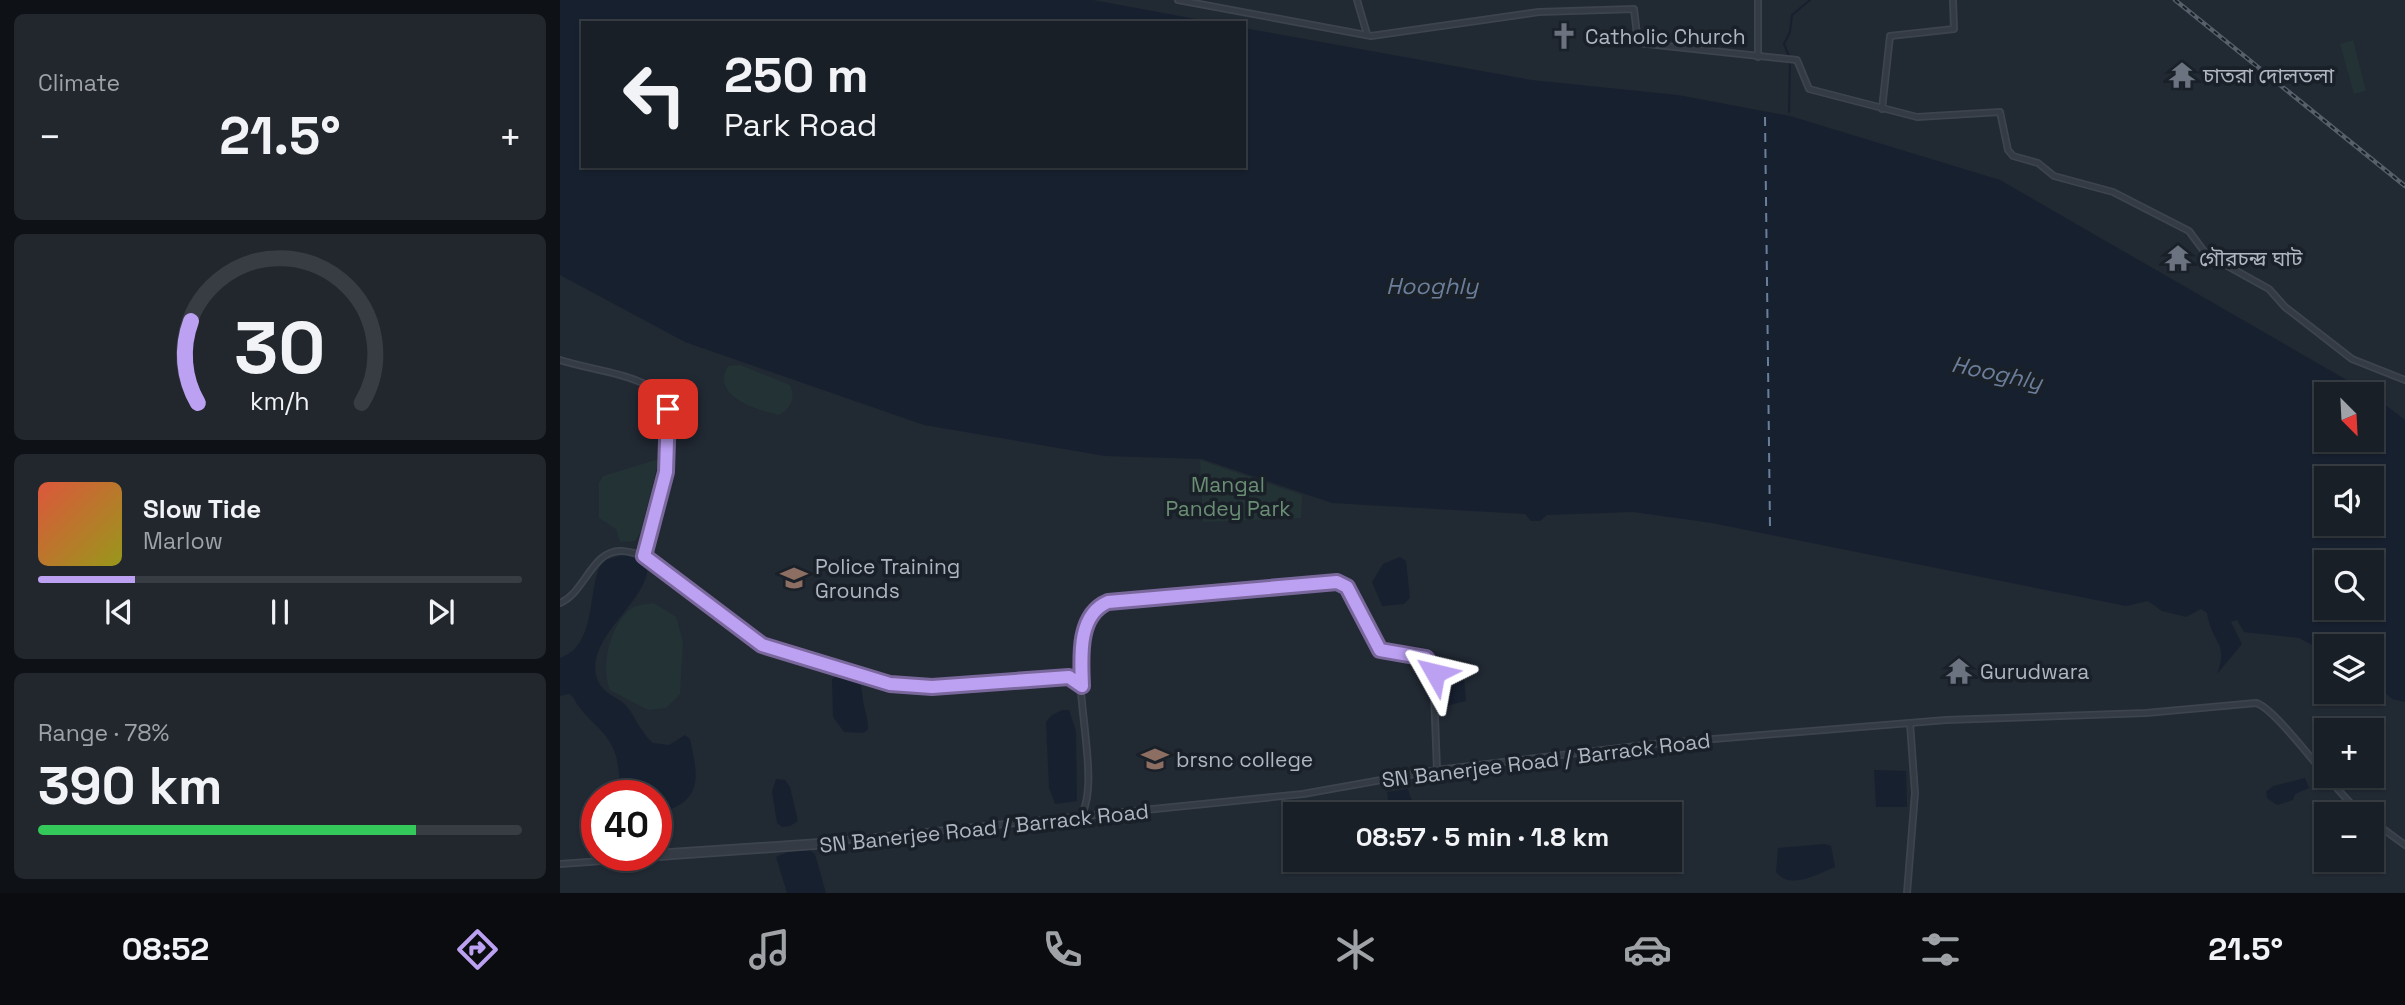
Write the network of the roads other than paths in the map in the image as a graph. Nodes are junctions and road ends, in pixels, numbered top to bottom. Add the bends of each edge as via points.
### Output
1 (1178, 0) edge
2 (1357, 0) edge
3 (1758, 0) edge
4 (1953, 0) edge
5 (1368, 35) junction
6 (1758, 57) junction
7 (1882, 109) junction
8 (560, 360) edge
9 (2405, 380) edge
10 (644, 556) junction
11 (560, 603) edge
12 (1081, 665) junction
13 (1069, 677) junction
14 (1082, 686) junction
15 (1910, 723) junction
16 (1437, 770) junction
17 (2350, 802) edge
18 (1080, 818) junction
19 (2384, 830) edge
20 (836, 841) junction
21 (2405, 845) edge
22 (672, 852) edge
23 (672, 857) edge
24 (581, 862) edge
25 (560, 864) edge
26 (1906, 893) edge

1 - 5 street
2 - 5 street
3 - 6 street
4 - 7 street via 1954,29 1890,36
5 - 6 street via 1539,12 1635,10 1638,43
6 - 7 street via 1797,60 1810,89
7 - 9 street via 1917,117 2001,112 2013,156 2038,163 2054,176 2113,192 2189,231 2206,254 2269,289 2352,359
8 - 10 street via 638,381 656,390 665,404 668,460
10 - 11 street via 622,551 606,555 573,595
10 - 13 street via 768,648 908,687
12 - 13 street
12 - 14 street
12 - 16 street via 1087,622 1108,602 1341,582 1380,650 1424,657 1433,666
13 - 14 street
14 - 18 street via 1088,794
15 - 16 street, SN Banerjee Road / Barrack Road via 1653,744
15 - 17 street, SN Banerjee Road / Barrack Road via 2146,713 2256,703 2270,711
15 - 26 street via 1915,793
16 - 18 street, SN Banerjee Road / Barrack Road via 1311,793
18 - 20 street, SN Banerjee Road / Barrack Road
19 - 21 street
20 - 22 street
20 - 23 street, SN Banerjee Road / Barrack Road
24 - 25 street, SN Banerjee Road / Barrack Road

